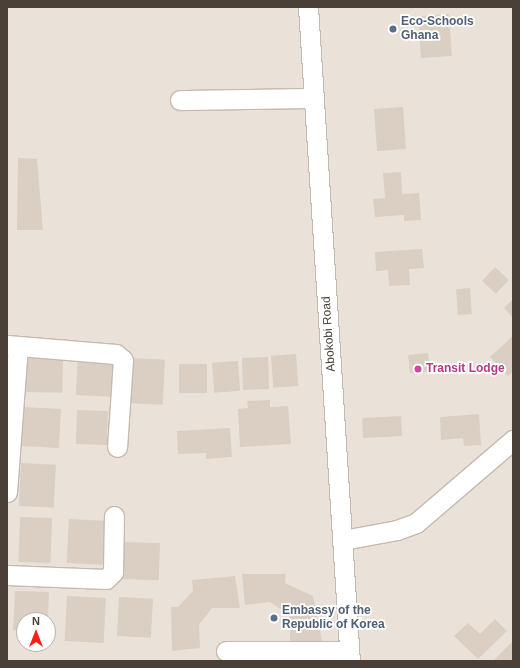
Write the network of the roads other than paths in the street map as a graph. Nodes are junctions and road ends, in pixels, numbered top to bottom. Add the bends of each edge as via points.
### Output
1 (308, 7) edge
2 (313, 98) junction
3 (180, 100) dead end
4 (12, 345) edge
5 (513, 440) edge
6 (118, 447) dead end
7 (7, 492) edge
8 (114, 516) dead end
9 (343, 540) junction
10 (7, 575) edge
11 (226, 651) dead end
12 (349, 656) edge

1 - 2 street, Abokobi Road
2 - 3 street
2 - 9 street, Abokobi Road
4 - 6 street via 116,354 124,360
4 - 7 street
5 - 9 street via 416,523 397,530
8 - 10 street via 113,572 106,579
9 - 12 street, Abokobi Road
11 - 12 street

